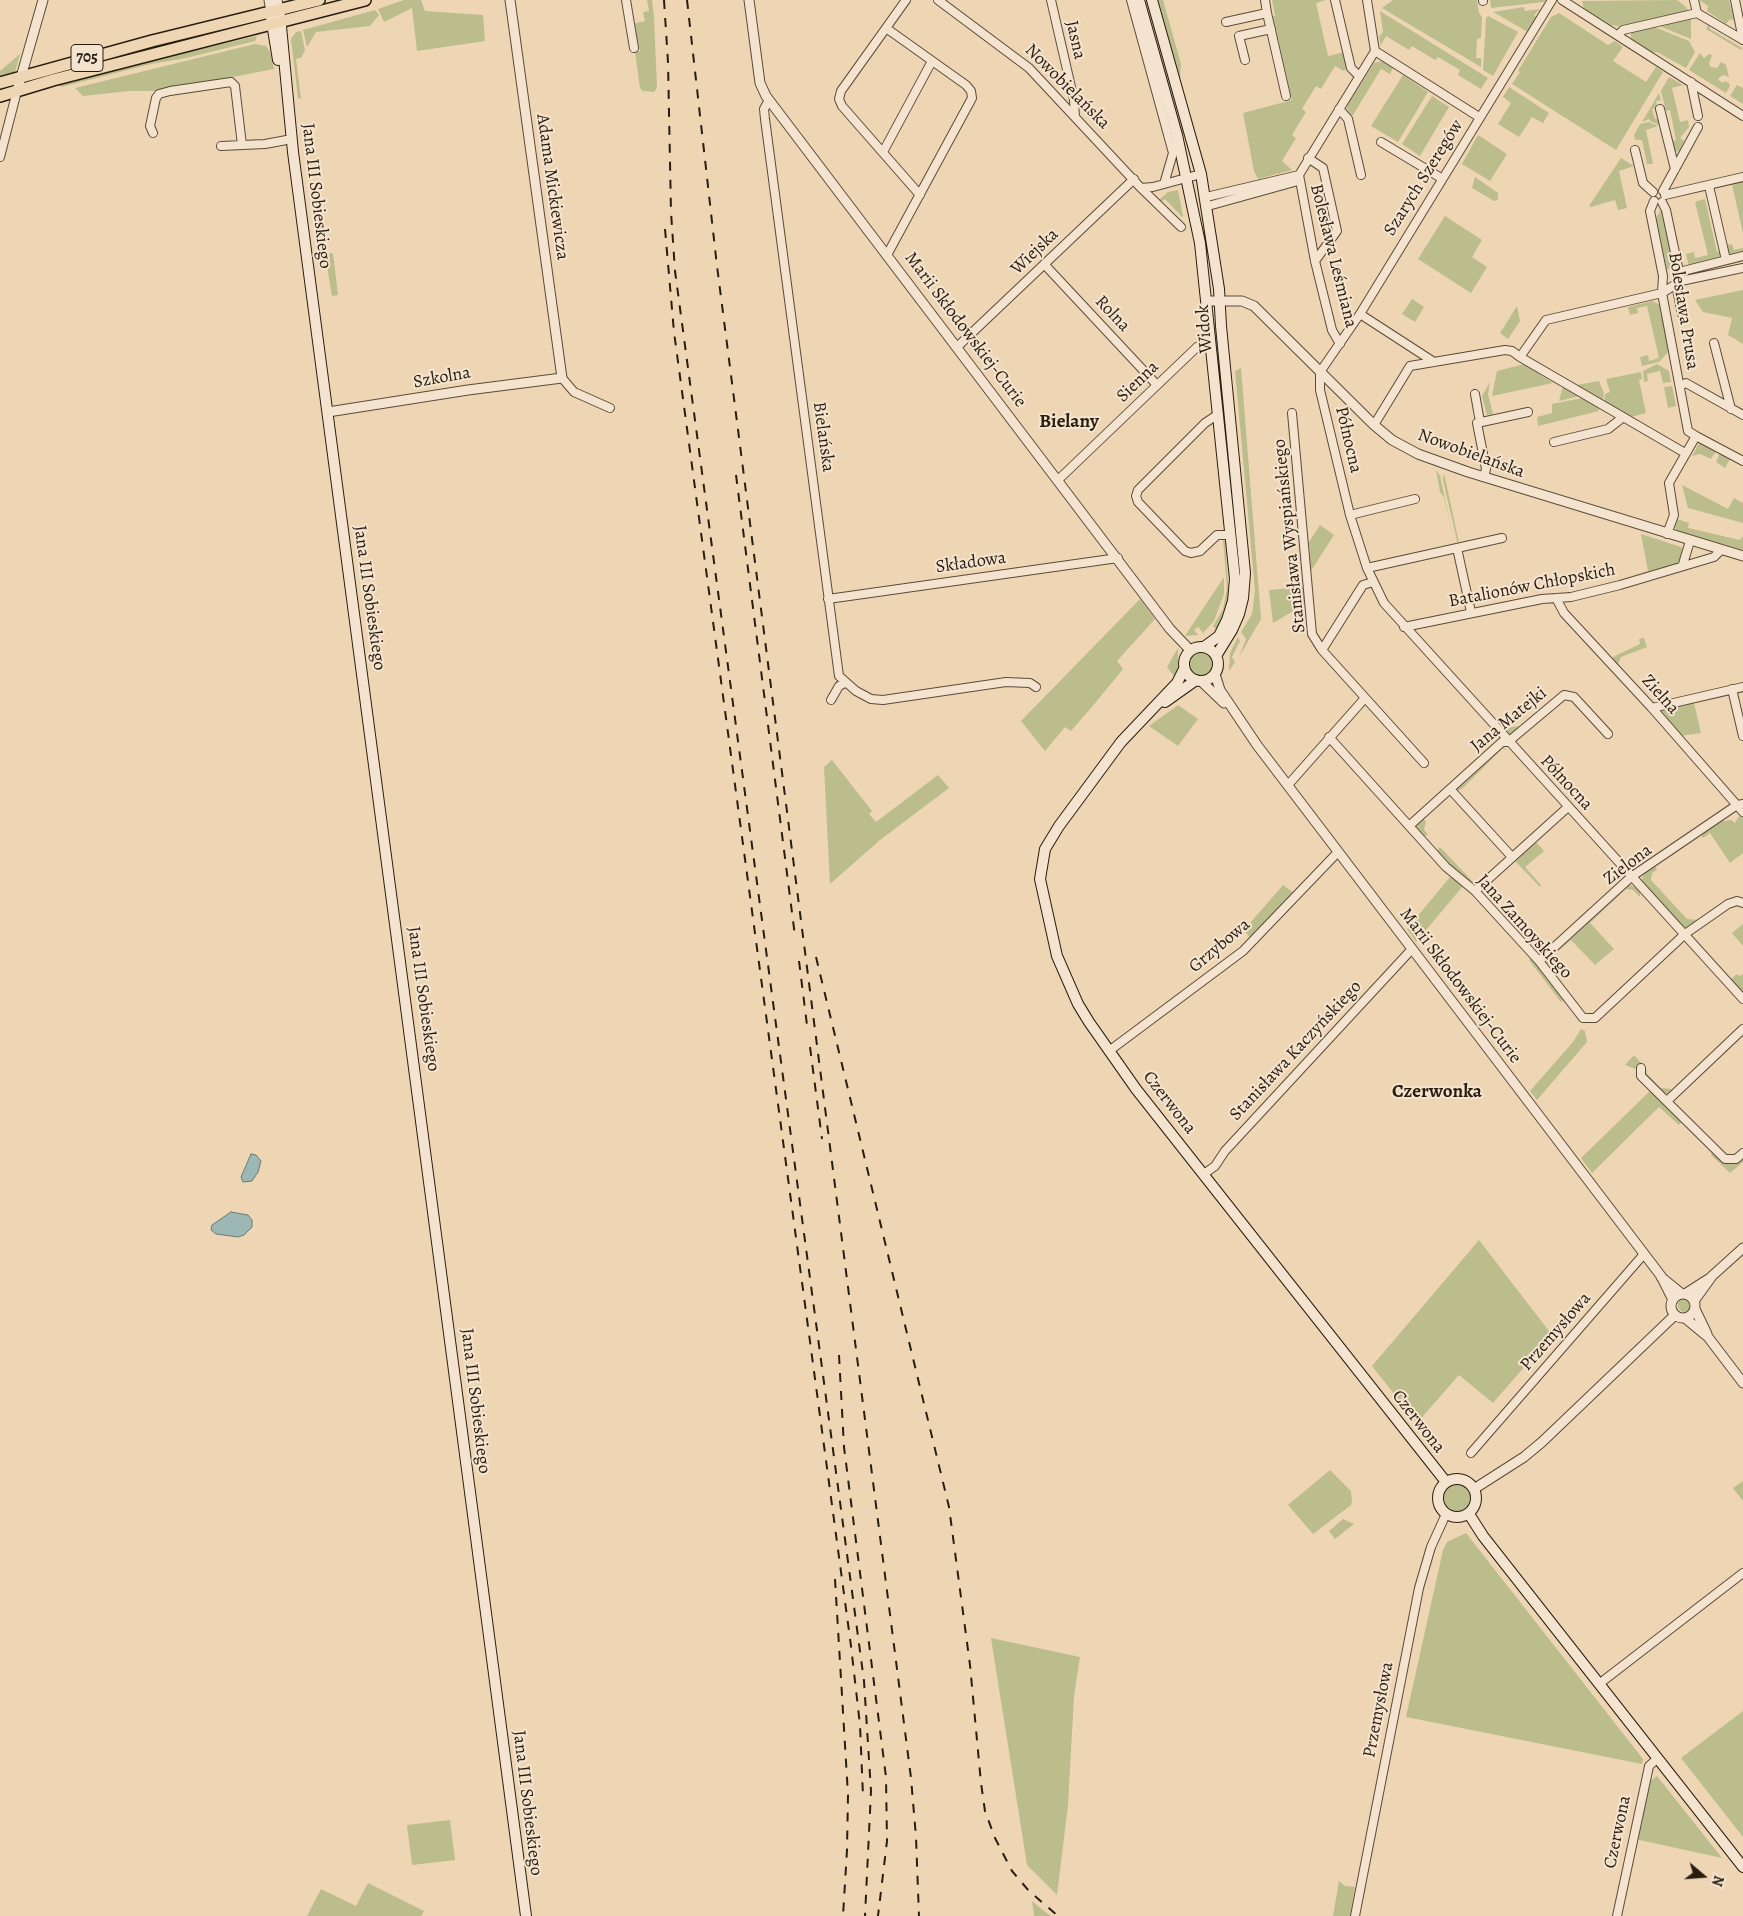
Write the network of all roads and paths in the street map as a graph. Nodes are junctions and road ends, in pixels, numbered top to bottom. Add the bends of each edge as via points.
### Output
1 (43, 0) edge
2 (269, 0) edge
3 (319, 0) edge
4 (365, 0) edge
5 (510, 0) edge
6 (626, 0) edge
7 (750, 0) edge
8 (906, 0) edge
9 (938, 0) edge
10 (1051, 0) edge
11 (1131, 0) edge
12 (1139, 0) edge
13 (1152, 0) edge
14 (1265, 0) edge
15 (1335, 0) edge
16 (1367, 0) edge
17 (1552, 0) edge
18 (1562, 0) edge
19 (1576, 0) edge
20 (1694, 0) edge
21 (1735, 0) edge
22 (1579, 11) junction
23 (1697, 12) junction
24 (276, 13) edge
25 (1267, 13) junction
26 (1226, 22) dead end
27 (886, 28) junction
28 (1271, 29) junction
29 (1618, 36) junction
30 (1743, 40) edge
31 (634, 48) dead end
32 (1375, 51) junction
33 (1244, 60) dead end
34 (932, 61) junction
35 (22, 76) junction
36 (1359, 76) junction
37 (1691, 82) junction
38 (0, 83) edge
39 (18, 91) junction
40 (0, 96) edge
41 (1286, 96) dead end
42 (769, 100) junction
43 (1339, 109) junction
44 (1660, 109) dead end
45 (1698, 116) dead end
46 (1743, 116) edge
47 (1075, 117) junction
48 (1479, 117) junction
49 (1698, 127) dead end
50 (153, 134) dead end
51 (292, 139) junction
52 (1381, 142) dead end
53 (242, 145) junction
54 (221, 146) dead end
55 (1635, 150) dead end
56 (883, 152) junction
57 (0, 157) edge
58 (1308, 158) junction
59 (1675, 170) junction
60 (1201, 174) junction
61 (1361, 175) dead end
62 (1186, 177) junction
63 (1743, 177) edge
64 (1298, 178) junction
65 (1441, 178) junction
66 (1134, 179) junction
67 (1164, 184) junction
68 (1709, 186) junction
69 (1141, 188) junction
70 (920, 195) junction
71 (1661, 197) junction
72 (1207, 201) junction
73 (1181, 228) dead end
74 (887, 255) junction
75 (1743, 256) edge
76 (1726, 260) junction
77 (1316, 261) junction
78 (1044, 264) junction
79 (1743, 268) edge
80 (1679, 272) junction
81 (1678, 283) junction
82 (1662, 293) junction
83 (1220, 300) junction
84 (1207, 301) junction
85 (1360, 314) junction
86 (1682, 314) dead end
87 (1714, 343) dead end
88 (1340, 344) junction
89 (957, 347) junction
90 (1197, 347) dead end
91 (1520, 357) junction
92 (1434, 362) junction
93 (1320, 372) junction
94 (562, 378) junction
95 (1157, 385) junction
96 (1680, 386) junction
97 (1475, 394) dead end
98 (610, 408) dead end
99 (1731, 409) junction
100 (328, 412) junction
101 (1528, 412) dead end
102 (1292, 414) dead end
103 (1217, 415) junction
104 (1743, 416) edge
105 (1622, 418) junction
106 (1480, 422) junction
107 (1374, 425) junction
108 (1696, 436) junction
109 (1554, 442) dead end
110 (1686, 454) junction
111 (1743, 461) edge
112 (1484, 477) junction
113 (1058, 480) junction
114 (1415, 499) dead end
115 (1350, 515) junction
116 (1667, 534) junction
117 (1229, 535) junction
118 (1502, 538) dead end
119 (1690, 541) junction
120 (1458, 548) junction
121 (1721, 550) junction
122 (1743, 556) edge
123 (1118, 558) junction
124 (1683, 564) junction
125 (1367, 568) junction
126 (1373, 582) junction
127 (1556, 598) junction
128 (828, 599) junction
129 (1471, 612) junction
130 (1404, 627) junction
131 (1204, 647) junction
132 (1190, 650) junction
133 (1322, 650) junction
134 (1216, 656) junction
135 (1184, 669) junction
136 (1215, 674) junction
137 (1198, 681) junction
138 (845, 683) junction
139 (1036, 687) dead end
140 (1743, 687) edge
141 (1732, 689) junction
142 (1365, 698) junction
143 (831, 700) dead end
144 (1652, 708) junction
145 (1150, 712) junction
146 (1235, 714) junction
147 (1608, 734) dead end
148 (1743, 736) edge
149 (1329, 737) junction
150 (1508, 742) junction
151 (1424, 763) dead end
152 (1288, 785) junction
153 (1450, 789) junction
154 (1740, 805) edge
155 (1568, 807) junction
156 (1743, 812) edge
157 (1409, 826) junction
158 (1338, 852) junction
159 (1512, 857) junction
160 (1632, 877) junction
161 (1475, 891) junction
162 (1743, 903) edge
163 (1685, 934) junction
164 (1412, 949) junction
165 (1539, 961) junction
166 (1743, 999) edge
167 (1743, 1029) edge
168 (1110, 1051) junction
169 (1642, 1068) dead end
170 (1667, 1101) junction
171 (1743, 1153) edge
172 (1204, 1174) junction
173 (1743, 1248) edge
174 (1644, 1254) junction
175 (1661, 1276) junction
176 (1712, 1276) junction
177 (1684, 1294) junction
178 (1673, 1300) junction
179 (1695, 1305) junction
180 (1675, 1315) junction
181 (1685, 1318) junction
182 (1708, 1337) junction
183 (1743, 1383) edge
184 (1472, 1453) dead end
185 (1446, 1482) junction
186 (1474, 1489) junction
187 (1446, 1514) junction
188 (1469, 1514) junction
189 (1743, 1573) edge
190 (1599, 1684) junction
191 (1658, 1758) junction
192 (1743, 1867) edge
193 (526, 1916) edge
194 (1355, 1916) edge
195 (1617, 1916) edge

1 - 35 street
2 - 24 street, Jana III Sobieskiego
3 - 24 main road
4 - 24 main road
5 - 94 street, Adama Mickiewicza
6 - 31 street
7 - 42 street via 760,83
8 - 27 street
9 - 47 street, Nowobielańska via 1029,68
10 - 47 street, Jasna
11 - 67 street via 1173,153
12 - 62 main road, Widok
13 - 60 main road, Widok
14 - 25 street
15 - 36 street via 1351,68
16 - 32 street
17 - 48 street, Szarych Szeregów
18 - 22 street
19 - 22 street
20 - 23 street
21 - 30 street
22 - 29 street
23 - 29 street via 1622,30
23 - 30 street
24 - 35 main road, 705
24 - 39 main road, 705
24 - 51 main road, Jana III Sobieskiego
25 - 26 street
25 - 28 street
27 - 34 street
27 - 56 street via 841,91 839,99
28 - 33 street via 1239,36
28 - 41 street
29 - 37 street
32 - 36 street
32 - 48 street
34 - 56 street
34 - 70 street via 966,85 972,98
35 - 38 main road, 705
35 - 39 street
36 - 43 street
37 - 45 street
37 - 46 street
39 - 40 main road, 705
39 - 57 street
42 - 74 street, Marii Skłodowskiej-Curie
42 - 128 street, Bielańska via 764,109 765,120
43 - 58 street
43 - 61 street via 1348,119
44 - 59 street
47 - 66 street, Nowobielańska
48 - 65 street, Szarych Szeregów
49 - 59 street, Bolesława Prusa
50 - 53 street via 150,126 156,98 160,94 231,82 235,86
51 - 53 street
51 - 100 main road, Jana III Sobieskiego
52 - 65 street
53 - 54 street
55 - 71 street via 1643,183 1653,192 1657,190
56 - 70 street
58 - 64 street
58 - 77 street via 1323,168 1337,231
59 - 71 street, Bolesława Prusa
60 - 62 street
60 - 72 main road, Widok
62 - 67 street
62 - 84 main road, Widok via 1200,243
63 - 68 street
64 - 72 street
64 - 77 street, Bolesława Leśmiana
65 - 85 street, Szarych Szeregów
66 - 69 street, Nowobielańska
66 - 78 street, Wiejska
67 - 69 street
68 - 71 street
68 - 76 street
69 - 73 street, Nowobielańska
70 - 74 street
71 - 80 street
71 - 82 street, Bolesława Prusa via 1650,211 1663,276
72 - 83 main road, Widok
74 - 89 street, Marii Skłodowskiej-Curie
75 - 76 street
76 - 80 street
77 - 88 street, Bolesława Leśmiana via 1332,330
78 - 89 street, Wiejska
78 - 95 street, Rolna
79 - 81 street
80 - 81 street
81 - 82 street
81 - 86 street
82 - 91 street via 1546,320
82 - 96 street, Bolesława Prusa
83 - 84 street, Nowobielańska
83 - 93 street, Nowobielańska via 1242,301 1254,306
83 - 134 main road, Widok via 1244,573 1239,614
84 - 103 main road, Widok
85 - 88 street, Szarych Szeregów
85 - 92 street
87 - 99 street
88 - 93 street, Szarych Szeregów
89 - 113 street, Marii Skłodowskiej-Curie
90 - 95 street, Sienna
91 - 92 street via 1506,350
91 - 105 street
92 - 107 street via 1410,366
93 - 107 street, Nowobielańska
93 - 115 street, Północna via 1320,390
94 - 98 street via 574,392
94 - 100 street, Szkolna
95 - 113 street, Sienna
96 - 99 street, Bolesława Prusa via 1686,384
96 - 108 street via 1688,432
97 - 106 street
99 - 104 street, Bolesława Prusa
100 - 193 main road, Jana III Sobieskiego
101 - 106 street
102 - 133 street, Stanisława Wyspiańskiego via 1312,634
103 - 117 main road, Widok
103 - 117 street via 1205,423 1138,490 1136,496 1185,551 1200,551 1217,535
105 - 109 street via 1608,429
105 - 110 street
106 - 112 street via 1477,423 1486,469
107 - 112 street, Nowobielańska via 1392,440 1418,454
108 - 110 street
108 - 111 street
110 - 116 street via 1669,483 1674,515
112 - 116 street, Nowobielańska
113 - 123 street, Marii Skłodowskiej-Curie
114 - 115 street
115 - 125 street, Północna
116 - 119 street, Nowobielańska
117 - 131 main road, Widok via 1235,579 1232,606 1221,632
118 - 120 street
119 - 121 street, Nowobielańska
119 - 124 street
120 - 125 street
120 - 129 street
121 - 122 street, Nowobielańska
121 - 124 street, Batalionów Chłopskich via 1714,556
123 - 128 street, Składowa
123 - 132 street, Marii Skłodowskiej-Curie via 1170,629
124 - 127 street, Batalionów Chłopskich via 1620,585
125 - 126 street, Północna
126 - 130 street, Północna via 1384,603
126 - 133 street via 1363,585
127 - 129 street, Batalionów Chłopskich
127 - 144 street, Zielna via 1564,613
128 - 138 street, Bielańska via 839,676
129 - 130 street, Batalionów Chłopskich
130 - 150 street, Północna
131 - 132 main road
131 - 134 main road
132 - 135 main road via 1184,659
133 - 142 street, Stanisława Wyspiańskiego
134 - 136 main road
135 - 137 main road
135 - 145 main road, Czerwona via 1177,683
136 - 137 main road
136 - 146 street, Marii Skłodowskiej-Curie via 1220,690
137 - 145 main road, Czerwona
137 - 146 street, Marii Skłodowskiej-Curie
138 - 139 street via 871,699 883,700 1006,682 1030,683
138 - 143 street via 839,686
140 - 141 street
141 - 144 street
141 - 148 street
142 - 149 street
142 - 151 street, Stanisława Wyspiańskiego
144 - 154 street, Zielna
145 - 168 main road, Czerwona via 1121,742 1059,826 1045,849 1040,872 1060,964 1078,1004
146 - 152 street, Marii Skłodowskiej-Curie
147 - 150 street, Jana Matejki via 1574,697 1565,695
149 - 152 street
149 - 157 street, Jana Zamoyskiego
150 - 153 street, Jana Matejki via 1502,742
150 - 155 street, Północna
152 - 158 street, Marii Skłodowskiej-Curie
153 - 157 street, Jana Matejki
153 - 159 street
154 - 156 street, Zielna
154 - 160 street, Zielona
155 - 159 street
155 - 160 street, Północna
157 - 161 street, Jana Zamoyskiego via 1446,867
158 - 164 street, Marii Skłodowskiej-Curie
158 - 168 street, Grzybowa via 1243,952
159 - 161 street
160 - 163 street, Północna
160 - 165 street, Zielona
161 - 165 street, Jana Zamoyskiego
162 - 163 street via 1728,904
163 - 165 street, Jana Zamoyskiego via 1595,1018 1583,1018
163 - 166 street, Północna
164 - 172 street, Stanisława Kaczyńskiego via 1224,1151 1215,1166
164 - 174 street, Marii Skłodowskiej-Curie
167 - 170 street
168 - 172 main road, Czerwona
169 - 170 street via 1641,1076
170 - 171 street via 1725,1159 1736,1159
172 - 185 main road, Czerwona
173 - 176 street
174 - 175 street, Marii Skłodowskiej-Curie
174 - 184 street, Przemysłowa
175 - 177 street, Marii Skłodowskiej-Curie
175 - 178 street, Marii Skłodowskiej-Curie
176 - 177 street
176 - 179 street
177 - 178 street
177 - 179 street
178 - 180 street via 1671,1307
179 - 181 street via 1692,1315
179 - 182 street
180 - 181 street
180 - 186 street via 1542,1442
181 - 182 street
182 - 183 street
185 - 186 main road via 1460,1479
185 - 187 main road via 1438,1498
186 - 188 main road via 1476,1501
187 - 188 main road via 1459,1518
187 - 194 street, Przemysłowa via 1431,1547 1419,1588
188 - 190 main road
189 - 190 street
190 - 191 main road
191 - 192 main road
191 - 195 street, Czerwona via 1649,1766

